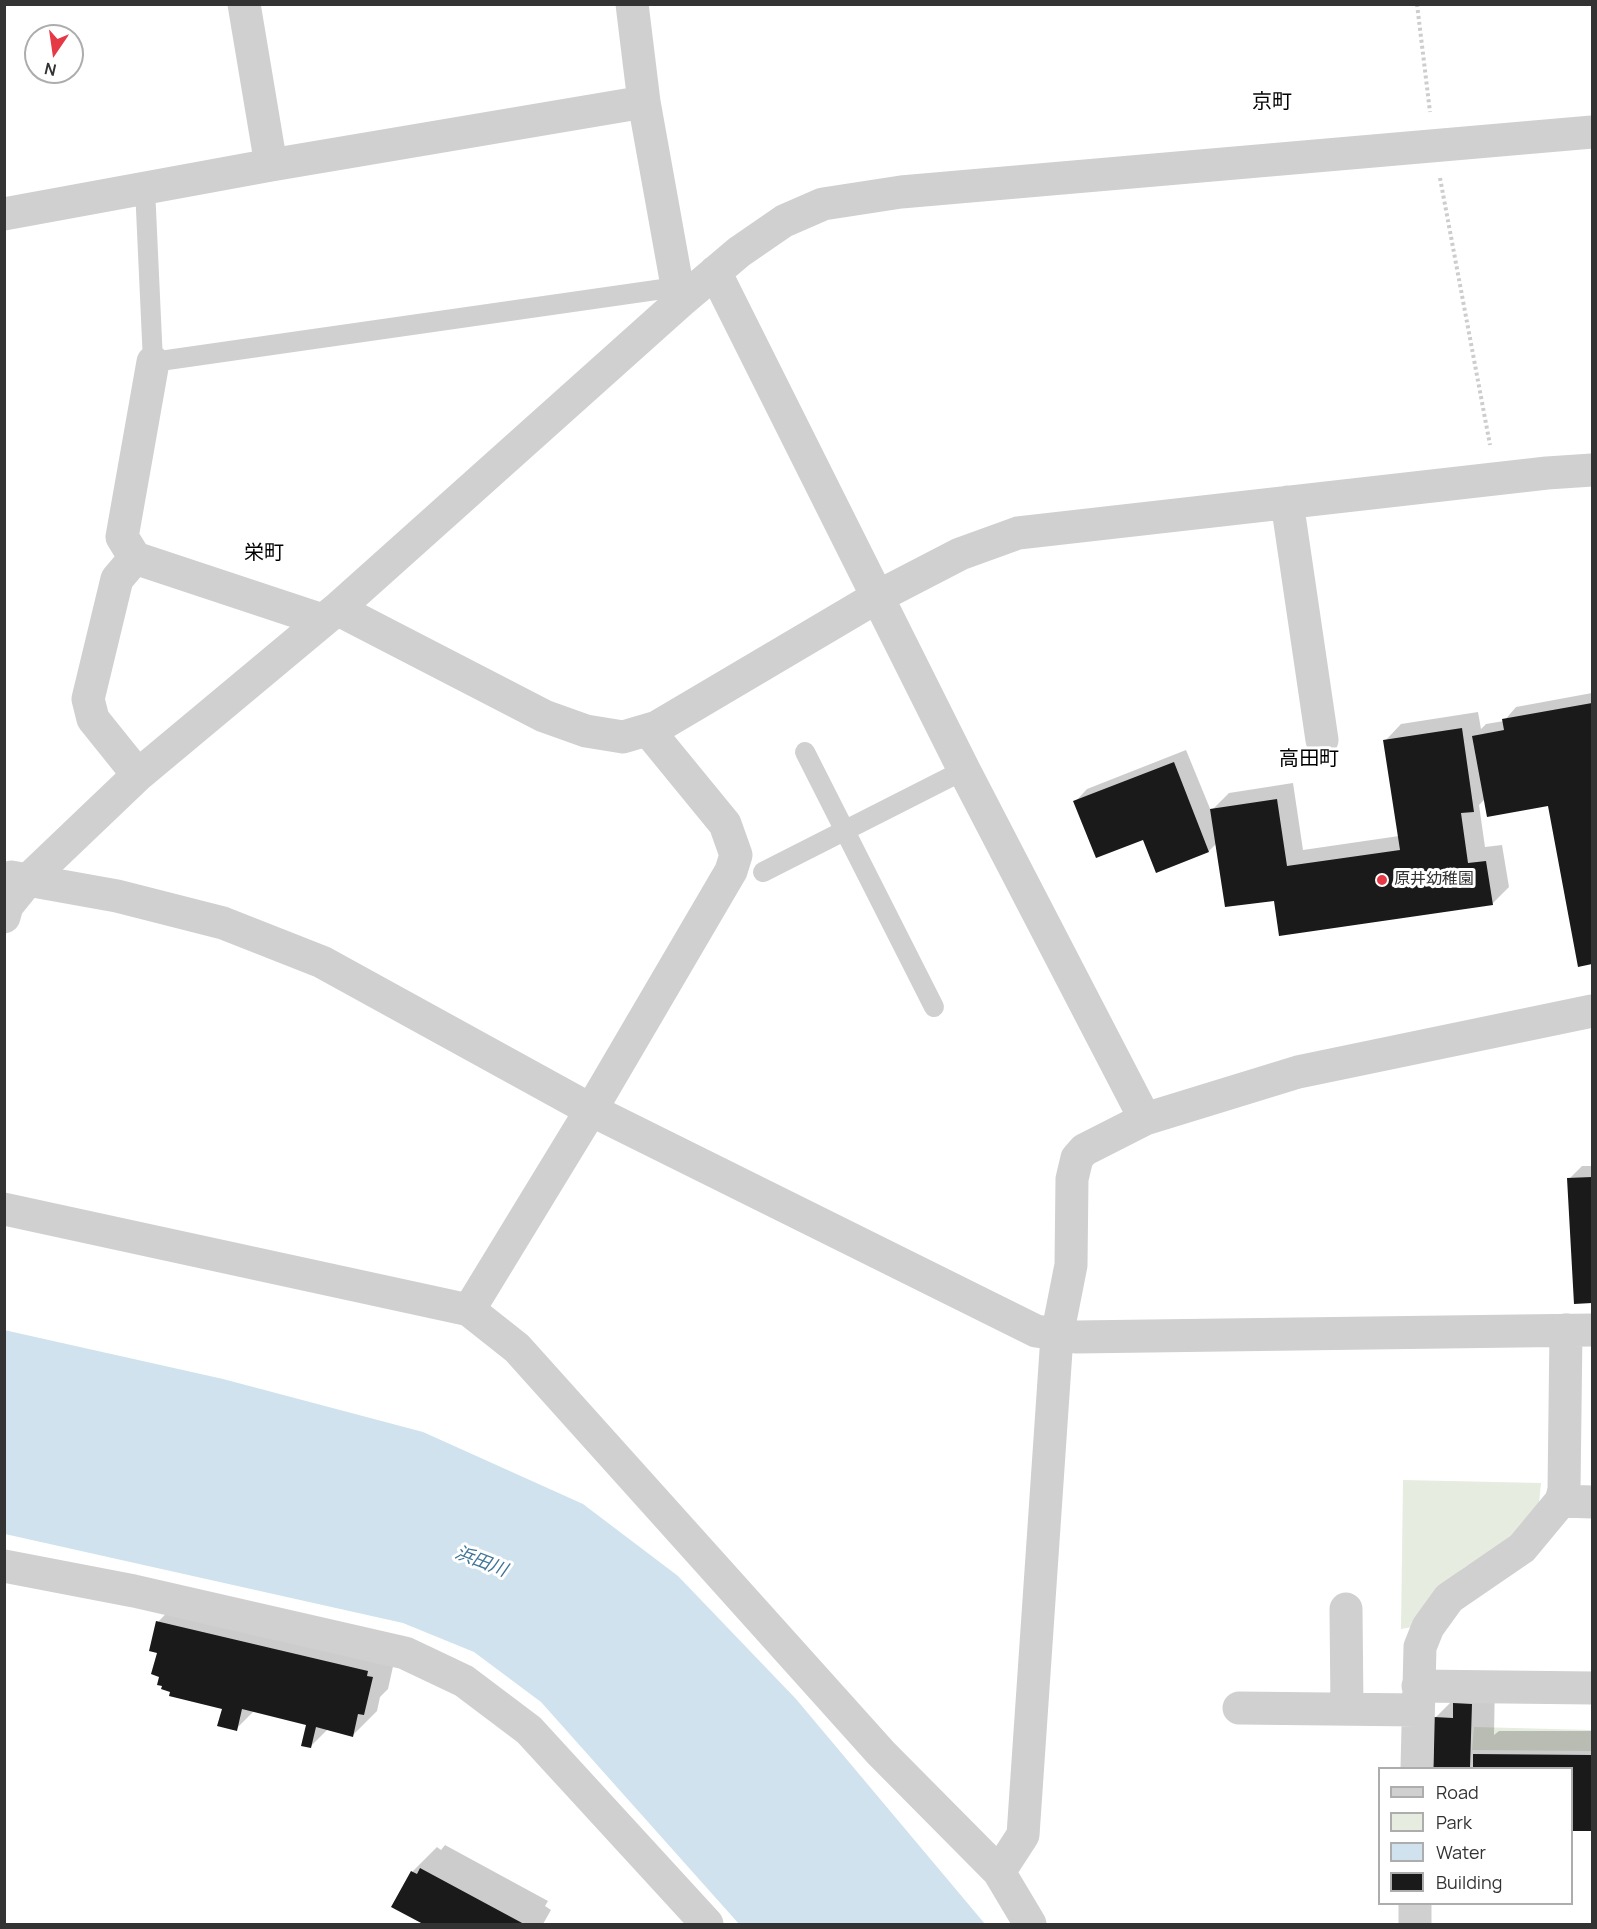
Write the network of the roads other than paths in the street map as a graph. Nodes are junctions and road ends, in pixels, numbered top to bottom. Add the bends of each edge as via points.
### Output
1 (244, 4) edge
2 (632, 4) edge
3 (644, 102) junction
4 (1593, 132) edge
5 (271, 165) junction
6 (145, 188) junction
7 (4, 214) edge
8 (715, 272) junction
9 (679, 295) junction
10 (153, 362) junction
11 (1593, 470) edge
12 (1287, 502) junction
13 (135, 558) junction
14 (877, 597) junction
15 (330, 614) junction
16 (648, 730) junction
17 (1322, 740) dead end
18 (805, 752) dead end
19 (964, 770) junction
20 (138, 775) junction
21 (845, 830) junction
22 (763, 872) dead end
23 (16, 878) edge
24 (4, 917) edge
25 (934, 1007) dead end
26 (1593, 1011) edge
27 (591, 1110) junction
28 (1145, 1119) junction
29 (4, 1209) edge
30 (469, 1310) junction
31 (1579, 1330) edge
32 (1057, 1336) junction
33 (1577, 1501) edge
34 (4, 1566) edge
35 (1346, 1609) dead end
36 (1593, 1688) edge
37 (1418, 1698) junction
38 (1239, 1708) dead end
39 (1347, 1709) junction
40 (1417, 1767) edge
41 (999, 1872) junction
42 (1415, 1905) edge
43 (705, 1923) edge
44 (1030, 1924) edge
45 (1415, 1924) edge

1 - 5 street
2 - 3 street
3 - 5 street
3 - 9 street
4 - 8 street via 901,192 823,204 784,221
5 - 6 street
6 - 7 street
6 - 10 lane
8 - 9 street
8 - 14 street
9 - 10 lane
9 - 15 street
10 - 13 street via 122,537
11 - 12 street
12 - 14 street via 1018,533 960,554
12 - 17 street
13 - 15 street
13 - 20 street via 117,579 88,699 93,719
14 - 16 street
14 - 19 street
15 - 16 street via 567,726 623,737
15 - 20 street
16 - 27 street via 725,825 736,855 722,888
18 - 21 lane
19 - 21 lane
19 - 28 street
20 - 23 street
21 - 22 lane
21 - 25 lane
23 - 24 street
23 - 27 street via 117,896 223,923 322,963
26 - 28 street via 1328,1064
27 - 30 street
27 - 32 street via 1010,1319
28 - 32 street via 1084,1149 1077,1158 1072,1179 1071,1264
29 - 30 street
30 - 41 street via 517,1348 881,1753
31 - 32 street
31 - 33 street via 1564,1490
32 - 41 street via 1023,1835
33 - 37 street via 1522,1548 1449,1598 1437,1612 1420,1647
34 - 43 street via 134,1591 405,1653 464,1681 529,1730
35 - 39 street
36 - 37 street
37 - 39 street
37 - 40 street
38 - 39 street
41 - 44 street
42 - 45 street

